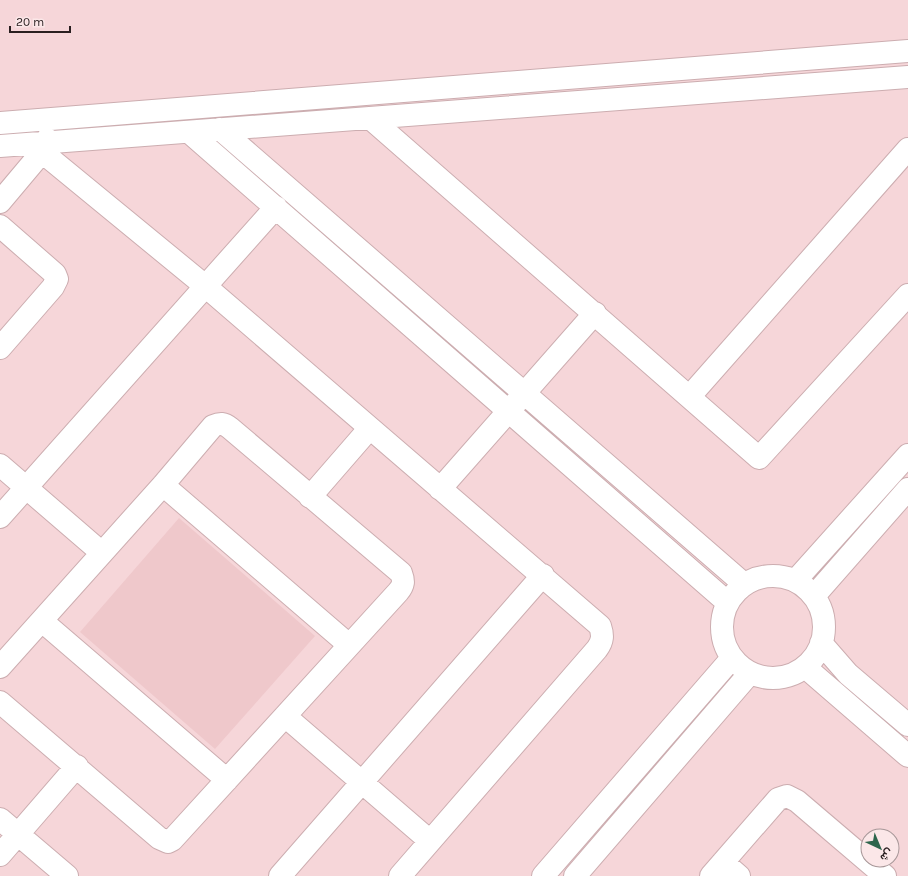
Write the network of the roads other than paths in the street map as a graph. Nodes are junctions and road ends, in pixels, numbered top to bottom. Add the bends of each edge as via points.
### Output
1 (908, 51) edge
2 (908, 77) edge
3 (50, 118) junction
4 (370, 118) junction
5 (0, 123) edge
6 (220, 130) junction
7 (189, 132) junction
8 (0, 146) edge
9 (45, 147) junction
10 (908, 149) edge
11 (0, 202) edge
12 (276, 207) junction
13 (0, 226) edge
14 (204, 285) junction
15 (908, 294) edge
16 (595, 313) junction
17 (0, 348) edge
18 (524, 393) junction
19 (690, 396) junction
20 (509, 411) junction
21 (369, 429) junction
22 (908, 455) edge
23 (0, 465) edge
24 (163, 485) junction
25 (25, 488) junction
26 (440, 489) junction
27 (908, 489) edge
28 (310, 497) junction
29 (0, 517) edge
30 (102, 553) junction
31 (543, 575) junction
32 (795, 581) junction
33 (744, 584) junction
34 (814, 596) junction
35 (728, 603) junction
36 (42, 621) junction
37 (822, 643) junction
38 (349, 645) junction
39 (732, 658) junction
40 (0, 667) edge
41 (805, 667) junction
42 (750, 673) junction
43 (0, 702) edge
44 (285, 716) junction
45 (908, 725) edge
46 (908, 756) edge
47 (77, 766) junction
48 (227, 780) junction
49 (362, 782) junction
50 (0, 819) edge
51 (18, 834) junction
52 (430, 841) junction
53 (0, 855) edge
54 (717, 869) edge
55 (67, 876) edge
56 (280, 876) edge
57 (400, 876) edge
58 (543, 876) edge
59 (575, 876) edge
60 (739, 876) edge
61 (885, 876) edge

1 - 3 street
2 - 4 street
3 - 5 street
3 - 9 street
4 - 6 street
4 - 16 street
6 - 7 street
6 - 18 street
7 - 9 street
7 - 12 street
8 - 9 street
9 - 11 street
9 - 14 street
10 - 19 street
12 - 14 street
12 - 20 street
13 - 17 street via 55,274 57,279 53,287
14 - 21 street
14 - 25 street
15 - 19 street via 759,458
16 - 18 street
16 - 19 street
18 - 20 street
18 - 33 street
20 - 26 street
20 - 35 street
21 - 26 street
21 - 28 street
22 - 32 street
23 - 25 street
24 - 28 street via 213,426 219,423 230,428
24 - 30 street
24 - 38 street
25 - 29 street
25 - 30 street
26 - 31 street
27 - 34 street
28 - 38 street via 401,573 404,580 403,586
30 - 36 street
31 - 49 street
31 - 52 street via 600,626 602,642
32 - 33 street via 774,576
32 - 34 street via 806,587
33 - 35 street
34 - 37 street via 824,619
35 - 39 street via 722,626 726,648
36 - 40 street
36 - 48 street
37 - 41 street
37 - 45 street via 848,674
38 - 44 street
39 - 42 street
39 - 58 street
41 - 42 street via 784,677 772,678
41 - 46 street
42 - 59 street
43 - 47 street
44 - 48 street
44 - 49 street
47 - 48 street via 160,838 168,842
47 - 51 street
49 - 52 street
49 - 56 street
50 - 51 street
51 - 53 street
51 - 55 street
52 - 57 street
54 - 60 street
54 - 61 street via 778,799 787,796 797,801

